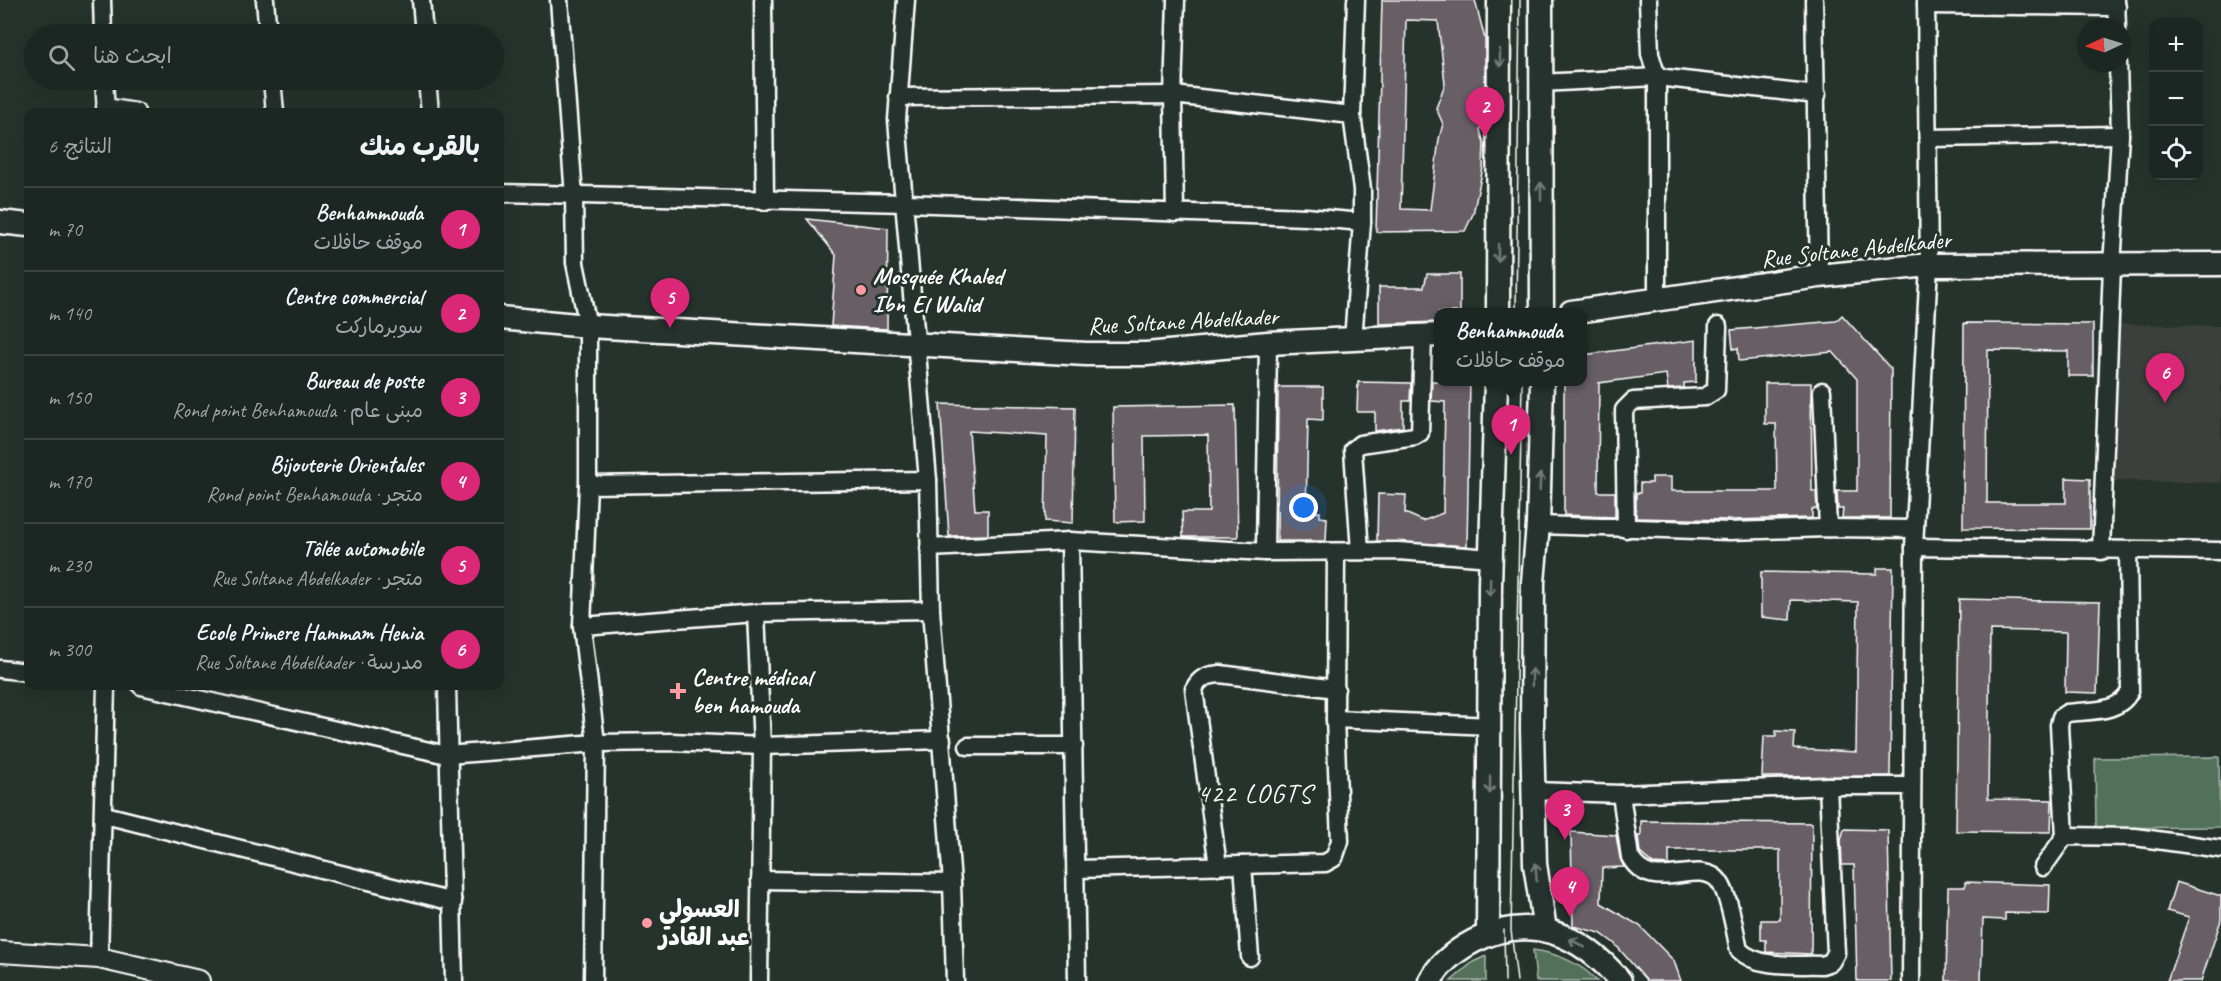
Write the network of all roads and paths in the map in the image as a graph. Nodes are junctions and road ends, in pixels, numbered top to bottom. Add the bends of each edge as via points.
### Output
1 (102, 0) edge
2 (265, 0) edge
3 (421, 0) edge
4 (559, 0) edge
5 (763, 0) edge
6 (906, 0) edge
7 (1176, 0) edge
8 (1356, 0) edge
9 (1499, 0) edge
10 (1541, 0) edge
11 (1648, 0) edge
12 (1814, 0) edge
13 (1926, 3) edge
14 (2116, 4) edge
15 (103, 24) edge
16 (267, 24) edge
17 (423, 24) edge
18 (2118, 72) edge
19 (1657, 77) junction
20 (1540, 83) junction
21 (104, 90) edge
22 (273, 90) edge
23 (428, 90) edge
24 (1173, 95) junction
25 (1816, 95) junction
26 (898, 98) junction
27 (105, 108) edge
28 (274, 108) edge
29 (430, 108) edge
30 (1352, 115) junction
31 (2120, 135) junction
32 (1928, 138) junction
33 (504, 193) edge
34 (574, 196) junction
35 (765, 201) junction
36 (905, 203) junction
37 (1175, 213) junction
38 (0, 222) edge
39 (1362, 222) junction
40 (24, 225) edge
41 (2221, 264) edge
42 (1929, 265) junction
43 (2112, 266) junction
44 (1819, 276) junction
45 (1657, 301) junction
46 (1498, 308) edge
47 (1542, 308) edge
48 (1587, 310) edge
49 (504, 318) edge
50 (588, 326) junction
51 (1718, 326) dead end
52 (1431, 335) edge
53 (1353, 340) junction
54 (915, 342) junction
55 (1268, 344) junction
56 (1496, 386) edge
57 (1542, 386) edge
58 (1822, 391) dead end
59 (928, 480) junction
60 (588, 485) junction
61 (1538, 525) junction
62 (1828, 528) junction
63 (1626, 529) junction
64 (1914, 530) junction
65 (1070, 541) junction
66 (929, 548) junction
67 (1914, 548) junction
68 (1360, 551) junction
69 (2102, 551) junction
70 (2128, 551) junction
71 (2221, 551) edge
72 (1265, 552) junction
73 (1336, 552) junction
74 (1491, 558) junction
75 (931, 610) junction
76 (756, 612) junction
77 (582, 626) junction
78 (0, 669) edge
79 (24, 672) edge
80 (1336, 689) junction
81 (106, 690) edge
82 (159, 690) edge
83 (447, 690) edge
84 (1335, 719) junction
85 (1491, 726) junction
86 (942, 740) junction
87 (596, 743) junction
88 (762, 746) junction
89 (968, 746) dead end
90 (1074, 746) junction
91 (447, 755) junction
92 (1828, 786) junction
93 (1910, 786) junction
94 (1534, 791) junction
95 (1621, 794) junction
96 (105, 815) junction
97 (2064, 836) junction
98 (2221, 849) edge
99 (1218, 866) junction
100 (1243, 866) junction
101 (2043, 867) dead end
102 (1077, 869) junction
103 (760, 880) junction
104 (952, 883) junction
105 (453, 902) junction
106 (1545, 930) junction
107 (1488, 934) junction
108 (0, 952) edge
109 (1250, 957) dead end
110 (99, 958) junction
111 (199, 981) edge
112 (454, 981) edge
113 (593, 981) edge
114 (759, 981) edge
115 (955, 981) edge
116 (1077, 981) edge
117 (1430, 981) edge
118 (1620, 981) edge
119 (1911, 981) edge

1 - 15 street
2 - 16 street
3 - 17 street
4 - 34 street
5 - 35 street
6 - 26 street
7 - 24 street
8 - 30 street
9 -> 46 main road
10 - 20 main road
11 - 19 street via 1650,54
12 - 25 street
13 - 14 street
13 - 32 street
18 - 31 street
19 - 20 street
19 - 25 street
19 - 45 street
47 -> 20 main road
21 - 27 street
22 - 28 street
23 - 29 street
24 - 26 street
24 - 30 street
24 - 37 street
25 - 44 street
26 - 36 street
30 - 39 street via 1362,189
31 - 32 street
31 - 43 street
32 - 42 street
33 - 34 street
34 - 35 street
34 - 50 street via 575,263
35 - 36 street
36 - 37 street
36 - 54 street
37 - 39 street
38 - 40 main road
39 - 53 street
41 - 43 main road, Rue Soltane Abdelkader
42 - 43 main road, Rue Soltane Abdelkader
42 - 44 main road, Rue Soltane Abdelkader
42 - 64 street
43 - 69 street
44 - 45 main road, Rue Soltane Abdelkader
45 - 48 main road, Rue Soltane Abdelkader
49 - 50 main road, Rue Soltane Abdelkader
50 - 54 main road, Rue Soltane Abdelkader
50 - 60 street
51 - 63 street via 1714,393 1705,397 1633,401 1624,410
52 - 53 main road, Rue Soltane Abdelkader
52 - 68 street via 1420,433 1355,446
53 - 55 main road, Rue Soltane Abdelkader
54 - 55 main road, Rue Soltane Abdelkader via 1134,354
54 - 59 street
55 - 72 street
56 - 74 main road
61 -> 57 main road
58 - 62 street
59 - 60 street
59 - 66 street
60 - 77 street
61 - 63 street
94 -> 61 main road via 1533,582
62 - 63 street
62 - 64 street
64 - 67 street
65 - 66 street
65 - 72 street
65 - 90 street
66 - 75 street
67 - 69 street
67 - 93 street
68 - 73 street
68 - 74 street
69 - 70 street
70 - 71 street
70 - 97 street via 2130,691 2125,702 2116,707 2061,717
72 - 73 street
73 - 80 street
74 -> 85 main road
75 - 76 street
75 - 86 street
76 - 77 street
76 - 88 street
77 - 87 street
78 - 79 street
80 - 84 street
80 - 99 street via 1220,674 1207,675 1198,682 1194,689
81 - 96 street
82 - 91 street
83 - 91 street
84 - 85 street
84 - 100 street via 1340,841 1334,858 1325,863
85 -> 107 main road
86 - 88 street
86 - 104 street
87 - 88 street
87 - 91 street
87 - 113 street
88 - 103 street
89 - 90 street
90 - 102 street
91 - 105 street
92 - 93 street
92 - 95 street
92 - 95 street via 1836,953 1831,962 1822,965 1758,961 1745,956 1739,950 1725,893 1717,879 1706,874 1643,872 1630,857
93 - 119 street
94 - 95 street
106 -> 94 main road via 1537,882
96 - 105 street
96 - 110 street
97 - 98 street via 2135,837
97 - 101 street
99 - 100 street
99 - 102 street
100 - 109 street
102 - 116 street
103 - 104 street
103 - 114 street
104 - 115 street
105 - 112 street
106 - 107 main road via 1512,929
118 -> 106 main road via 1601,958 1575,940
107 - 117 main road via 1458,950
108 - 110 street
110 - 111 street

